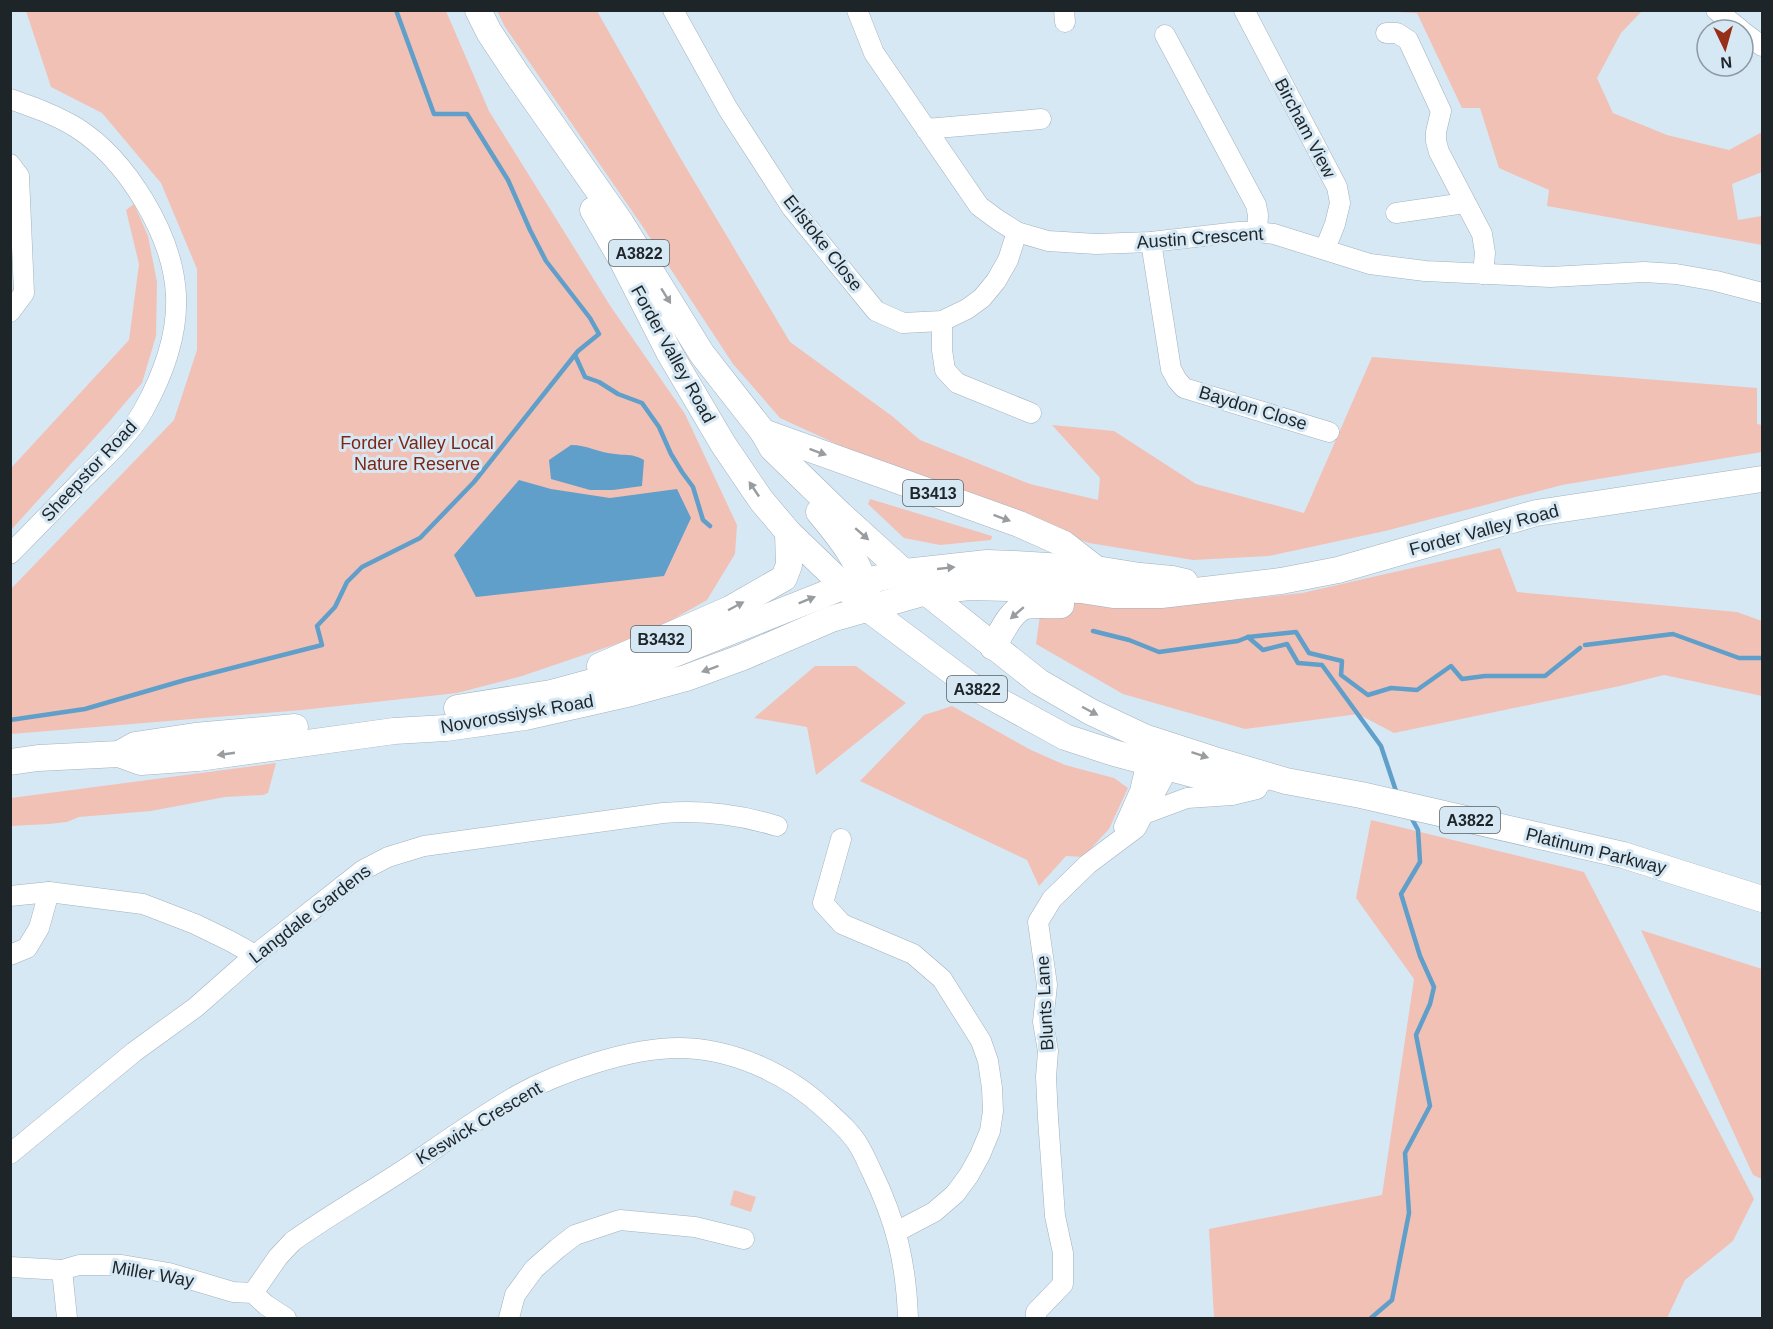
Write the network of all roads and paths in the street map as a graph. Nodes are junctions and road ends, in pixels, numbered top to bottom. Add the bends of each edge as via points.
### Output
1 (478, 10) edge
2 (673, 10) edge
3 (857, 10) edge
4 (1244, 10) edge
5 (1386, 33) dead end
6 (1165, 35) dead end
7 (516, 73) junction
8 (10, 99) edge
9 (1041, 119) dead end
10 (926, 129) junction
11 (10, 164) edge
12 (1465, 202) junction
13 (1396, 213) dead end
14 (1017, 232) junction
15 (1257, 232) junction
16 (1151, 242) junction
17 (1325, 249) junction
18 (1483, 274) junction
19 (1762, 293) edge
20 (10, 312) edge
21 (942, 321) junction
22 (1031, 413) dead end
23 (1329, 432) dead end
24 (767, 440) junction
25 (1762, 478) edge
26 (788, 532) junction
27 (10, 554) edge
28 (1096, 569) junction
29 (905, 572) junction
30 (855, 583) junction
31 (1207, 588) junction
32 (926, 592) junction
33 (1113, 595) junction
34 (867, 608) junction
35 (967, 626) joint
36 (993, 647) junction
37 (551, 693) junction
38 (119, 754) junction
39 (1153, 756) junction
40 (10, 762) edge
41 (1286, 781) junction
42 (1144, 814) junction
43 (777, 826) dead end
44 (841, 839) dead end
45 (1117, 843) junction
46 (49, 892) junction
47 (10, 896) edge
48 (1762, 899) edge
49 (10, 955) edge
50 (255, 955) junction
51 (10, 1154) edge
52 (897, 1232) junction
53 (744, 1239) dead end
54 (10, 1267) edge
55 (62, 1270) junction
56 (253, 1293) junction
57 (67, 1318) edge
58 (286, 1318) edge
59 (509, 1318) edge
60 (908, 1318) edge
61 (1036, 1318) edge

1 - 7 main road, Forder Valley Road / A3822
2 - 21 street, Erlstoke Close via 728,109 792,208 876,311 903,323
3 - 10 street, Austin Crescent via 874,53
4 - 17 street, Bircham View via 1337,187 1340,203
5 - 12 street via 1397,33 1408,40 1441,111 1436,141 1439,152
6 - 15 street via 1256,205
7 -> 24 main road, Forder Valley Road / A3822 via 621,223 702,354
26 -> 7 main road, Forder Valley Road / A3822 via 723,444
8 - 27 street, Sheepstor Road via 50,113 78,129 120,168 152,215 168,253 176,295 164,364 142,413 106,456
9 - 10 street
10 - 14 street, Austin Crescent via 979,206
11 - 20 street via 19,176 24,293
12 - 13 street
12 - 18 street via 1482,234
14 - 16 street, Austin Crescent via 1048,241
14 - 21 street, Erlstoke Close via 1008,260 982,298
15 - 16 street, Austin Crescent
15 - 17 street, Austin Crescent
16 - 23 street, Baydon Close via 1171,369 1184,388
17 - 18 street, Austin Crescent via 1370,264
18 - 19 street, Austin Crescent via 1550,278 1644,272 1676,274
21 - 22 street via 945,370 957,383
24 -> 28 main road, B3413 via 1019,524 1064,544
24 -> 29 main road, Forder Valley Road / A3822 via 841,515
24 - 30 main road via 781,470 838,534
25 - 31 main road, Forder Valley Road via 1536,513 1338,570 1281,581
26 - 30 main road, Forder Valley Road / A3822
37 -> 26 main road, B3432 via 566,680 730,609 784,578 789,565
29 -> 28 main road via 987,563
28 - 31 main road, Forder Valley Road
29 - 30 main road, Novorossiysk Road
29 - 32 main road, Forder Valley Road / A3822
30 - 34 main road, Forder Valley Road / A3822
37 -> 30 main road, Novorossiysk Road / B3432 via 629,672
31 - 33 main road, Forder Valley Road via 1161,595
32 - 33 main road, Forder Valley Road via 974,587 1071,589
32 - 34 main road, Novorossiysk Road
32 - 35 main road, Forder Valley Road / A3822
33 -> 36 main road via 1080,604 1025,606 1012,615
34 -> 38 main road, Novorossiysk Road via 686,678 525,717 446,728 394,730 198,758 141,762
34 - 39 main road, Platinum Parkway / A3822 via 970,685 1065,737 1114,753
35 - 36 main road, Platinum Parkway / A3822
36 -> 39 main road, Platinum Parkway / A3822 via 1039,682 1091,712
37 - 38 main road, Novorossiysk Road / B3432 via 452,709 135,745
38 - 40 main road, Novorossiysk Road / B3432
39 -> 41 main road, Platinum Parkway / A3822
39 - 41 main road, Platinum Parkway / A3822 via 1229,783
39 - 42 street, Blunts Lane
39 - 45 street
41 - 42 street via 1232,795 1187,798
41 - 48 main road, Platinum Parkway / A3822 via 1623,855
42 - 45 street, Blunts Lane via 1136,828
43 - 50 street, Langdale Gardens via 752,818 678,812 424,846 363,870
44 - 52 street via 823,903 842,924 913,954 942,979 981,1041 992,1088 990,1131 969,1175 956,1194 934,1212
45 - 61 street, Blunts Lane via 1088,864 1052,899 1038,922 1047,985 1042,1022 1048,1051 1048,1118 1063,1284 1036,1312
46 - 47 street
46 - 49 street via 39,928 27,948
46 - 50 street via 143,904 195,924
50 - 51 street, Langdale Gardens via 196,1007 155,1035
52 - 56 street, Keswick Crescent via 859,1145 811,1095 745,1061 714,1052 677,1048 631,1054 579,1068 519,1095 293,1241
52 - 60 street, Keswick Crescent via 907,1284
53 - 59 street via 695,1227 620,1220 575,1235 534,1269 515,1295
54 - 55 street, Miller Way
55 - 56 street, Miller Way via 80,1265 122,1265 169,1273 233,1292
55 - 57 street
56 - 58 street

